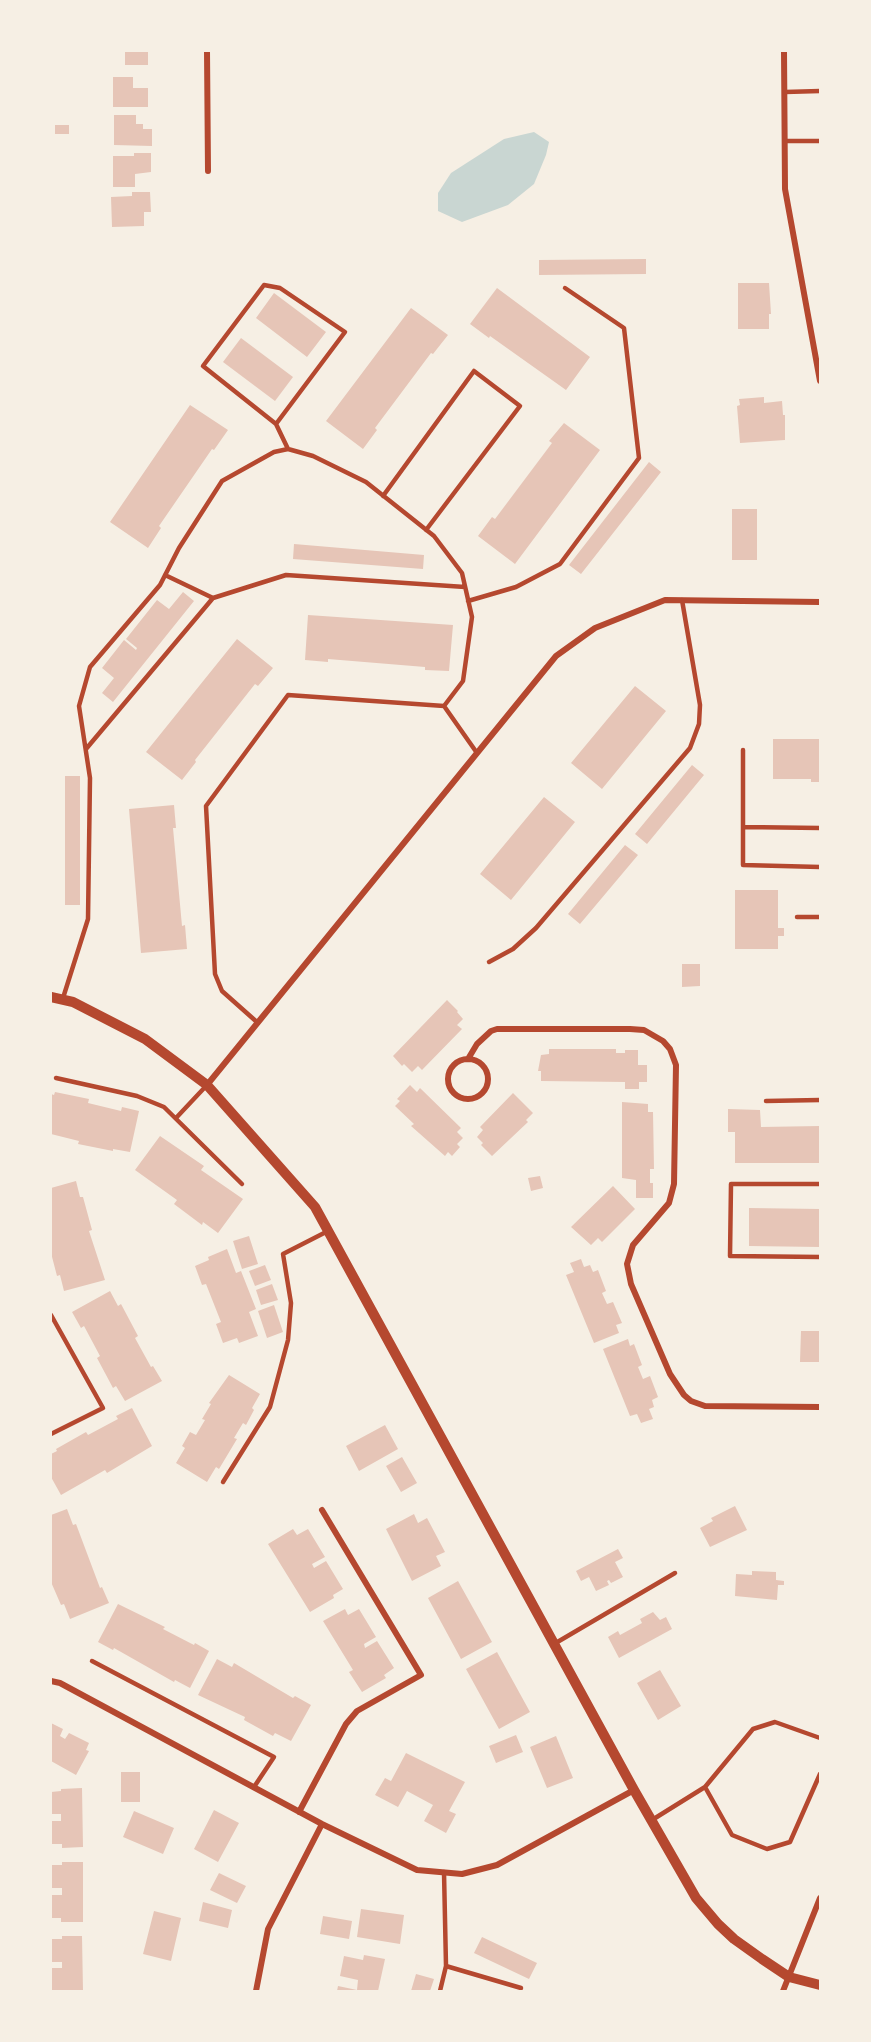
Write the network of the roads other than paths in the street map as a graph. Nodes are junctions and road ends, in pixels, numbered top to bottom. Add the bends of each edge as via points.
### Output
1 (207, 51) edge
2 (784, 51) edge
3 (820, 91) edge
4 (785, 92) junction
5 (785, 141) junction
6 (820, 141) edge
7 (208, 171) dead end
8 (565, 288) dead end
9 (820, 381) edge
10 (276, 424) junction
11 (288, 449) junction
12 (383, 496) junction
13 (426, 530) junction
14 (165, 575) junction
15 (465, 586) junction
16 (213, 598) junction
17 (682, 600) junction
18 (468, 601) junction
19 (820, 602) edge
20 (444, 706) junction
21 (86, 749) junction
22 (743, 750) dead end
23 (477, 753) junction
24 (743, 827) junction
25 (820, 828) edge
26 (820, 867) edge
27 (797, 917) dead end
28 (820, 917) edge
29 (489, 962) dead end
30 (57, 998) edge
31 (258, 1023) junction
32 (468, 1059) junction
33 (56, 1078) dead end
34 (207, 1085) junction
35 (820, 1100) edge
36 (766, 1101) dead end
37 (176, 1118) junction
38 (242, 1184) dead end
39 (820, 1184) edge
40 (328, 1231) junction
41 (820, 1257) edge
42 (51, 1315) edge
43 (820, 1407) edge
44 (51, 1434) edge
45 (223, 1482) dead end
46 (322, 1510) dead end
47 (675, 1573) dead end
48 (554, 1644) junction
49 (92, 1661) dead end
50 (51, 1681) edge
51 (820, 1738) edge
52 (820, 1774) edge
53 (705, 1787) junction
54 (254, 1788) junction
55 (634, 1790) junction
56 (299, 1812) junction
57 (652, 1820) junction
58 (322, 1824) junction
59 (444, 1872) junction
60 (820, 1898) edge
61 (446, 1966) junction
62 (789, 1977) junction
63 (820, 1985) edge
64 (521, 1988) dead end
65 (256, 1991) edge
66 (440, 1991) edge
67 (783, 1991) edge

1 - 7 street
2 - 4 street
3 - 4 lane
4 - 5 street
5 - 6 lane
5 - 9 street via 785,189
8 - 18 lane via 624,328 639,458 560,564 516,587
10 - 10 lane via 203,366 264,285 280,288 345,332
10 - 11 lane
11 - 12 lane via 313,456 366,482
11 - 14 lane via 274,452 222,481
12 - 13 lane
12 - 13 lane via 474,371 520,406
13 - 15 lane via 462,573
14 - 16 lane
14 - 21 lane via 90,667 79,706
15 - 16 lane via 285,575
15 - 18 lane
16 - 21 lane
17 - 19 street
17 - 23 street via 665,600 595,628 556,656
17 - 29 lane via 700,705 699,724 690,748 536,928 513,950
18 - 20 lane via 472,616 463,681
20 - 23 lane
20 - 31 lane via 288,694 206,806 216,974 222,991
21 - 30 lane via 90,778 88,919
22 - 24 lane
23 - 31 street
24 - 25 lane
24 - 26 lane via 743,866
27 - 28 lane
30 - 34 street via 73,1002 145,1039
31 - 34 street
32 - 32 street via 456,1064 448,1074 453,1093 465,1099 483,1093 488,1080 484,1067
32 - 43 street via 477,1044 497,1029 644,1030 663,1041 676,1065 674,1184 669,1203 633,1245 627,1264 666,1364 684,1395 698,1404
33 - 37 lane via 137,1096 164,1107
34 - 37 lane
34 - 40 street via 315,1207
35 - 36 lane
37 - 38 lane
39 - 41 lane via 731,1184 730,1256
40 - 45 lane via 283,1254 291,1303 288,1340 270,1407
40 - 48 street
42 - 44 lane via 103,1408
46 - 56 street via 421,1675 357,1711 346,1724
47 - 48 lane
48 - 55 street
49 - 54 lane via 273,1757
50 - 54 street
51 - 53 lane via 776,1722 753,1729
52 - 53 lane via 790,1842 767,1849 732,1835
53 - 57 lane
54 - 56 street
55 - 57 street
55 - 59 street via 497,1865 462,1874
56 - 58 street
57 - 62 street via 696,1898 718,1924
58 - 59 street via 417,1870
58 - 65 street via 268,1929
59 - 61 lane
60 - 62 street
61 - 64 lane
61 - 66 lane
62 - 63 street
62 - 67 street

